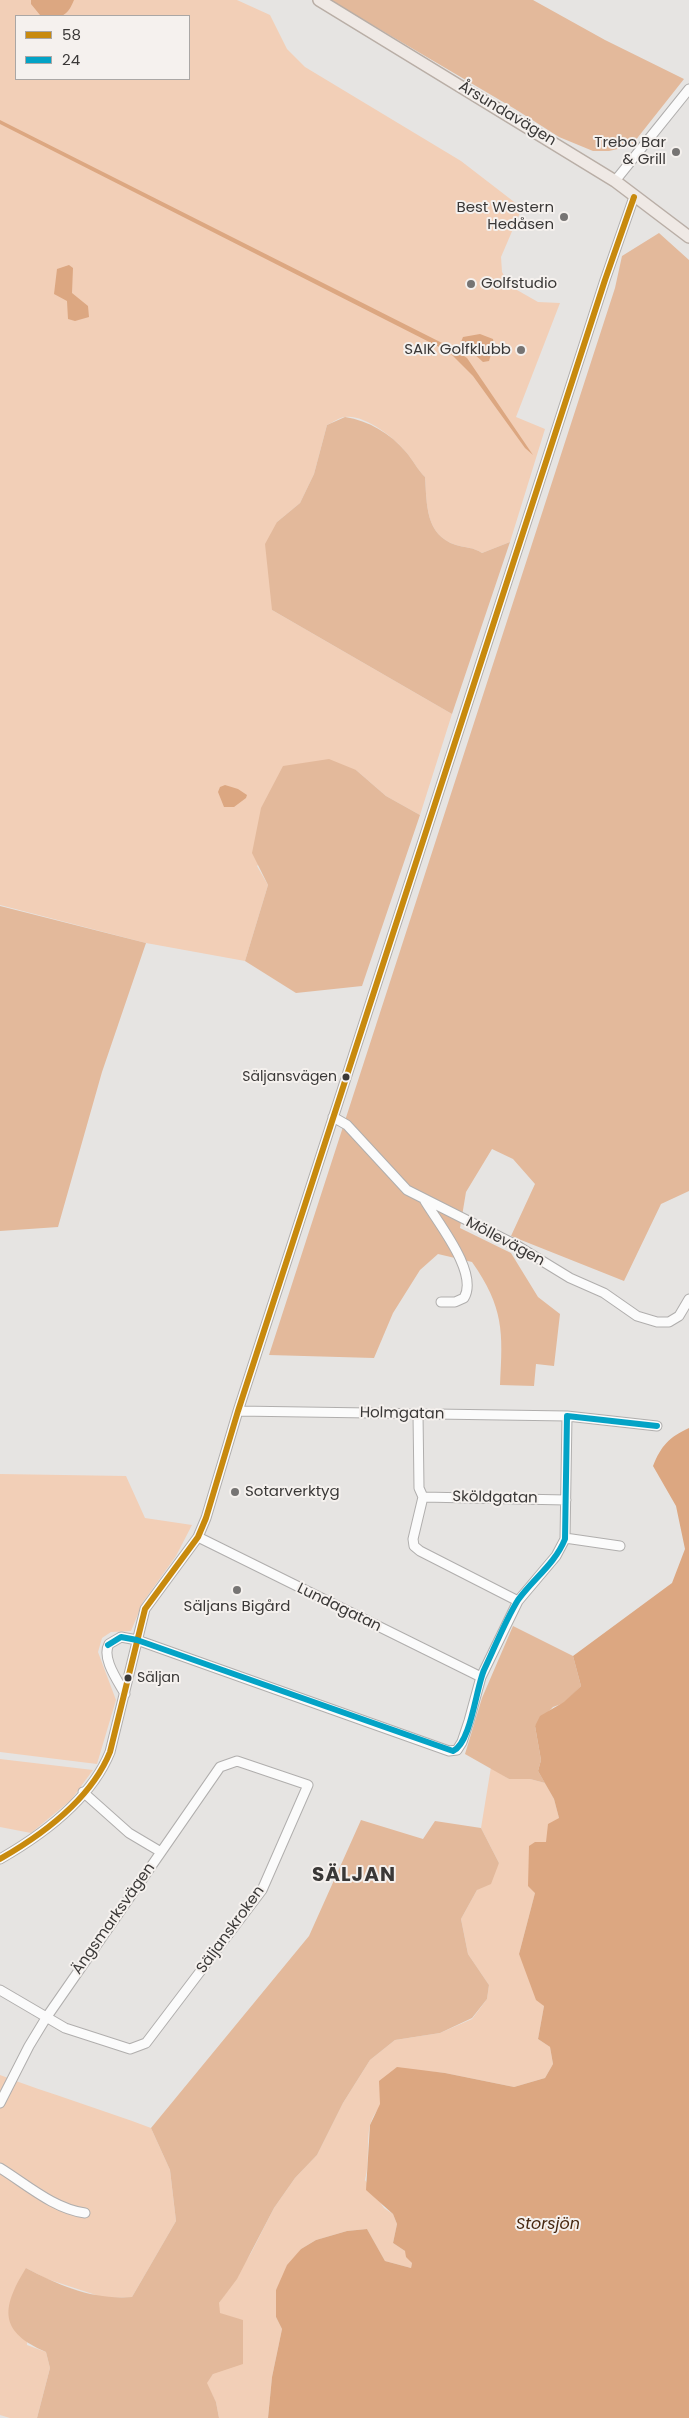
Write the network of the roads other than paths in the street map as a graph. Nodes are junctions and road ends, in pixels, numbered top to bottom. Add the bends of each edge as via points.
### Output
1 (319, 0) edge
2 (689, 89) edge
3 (615, 181) junction
4 (634, 196) junction
5 (689, 238) edge
6 (334, 1116) junction
7 (425, 1201) junction
8 (689, 1299) edge
9 (441, 1302) dead end
10 (238, 1411) junction
11 (418, 1414) junction
12 (566, 1416) junction
13 (657, 1426) dead end
14 (423, 1496) junction
15 (566, 1500) junction
16 (198, 1537) junction
17 (565, 1538) junction
18 (620, 1546) dead end
19 (518, 1601) junction
20 (137, 1640) junction
21 (481, 1678) junction
22 (125, 1694) junction
23 (83, 1792) junction
24 (161, 1852) junction
25 (0, 1859) edge
26 (0, 1990) edge
27 (46, 2018) junction
28 (0, 2103) edge
29 (0, 2168) edge
30 (84, 2213) dead end

1 - 3 main road, Årsundavägen
2 - 3 street
3 - 4 main road, Årsundavägen
4 - 5 main road, Årsundavägen
4 - 6 street
6 - 7 street, Möllevägen via 347,1125 400,1184
6 - 10 street
7 - 8 street, Möllevägen via 516,1245 570,1278 604,1293 637,1316 669,1322 679,1316
7 - 9 street via 456,1251 469,1280 464,1298
10 - 11 street, Holmgatan
10 - 16 street
11 - 12 street, Holmgatan
11 - 14 street via 419,1488
12 - 13 street, Holmgatan
12 - 15 street
14 - 15 street, Sköldgatan
14 - 19 street via 413,1539 417,1549
15 - 17 street
16 - 20 street via 146,1609
16 - 21 street, Lundagatan
17 - 18 street
17 - 19 street via 556,1556
19 - 21 street
20 - 21 street via 450,1751 457,1750 462,1742
20 - 22 street
20 - 22 street via 120,1637 107,1647 108,1660
22 - 23 street via 106,1761
23 - 24 street, Ängsmarksvägen via 129,1833
23 - 25 street via 56,1820
24 - 27 street, Ängsmarksvägen
24 - 27 street, Säljanskroken via 220,1767 237,1761 308,1785 262,1890 146,2043 130,2049 65,2028
26 - 27 street, Säljanskroken
27 - 28 street, Ängsmarksvägen
29 - 30 street via 57,2204 73,2212

